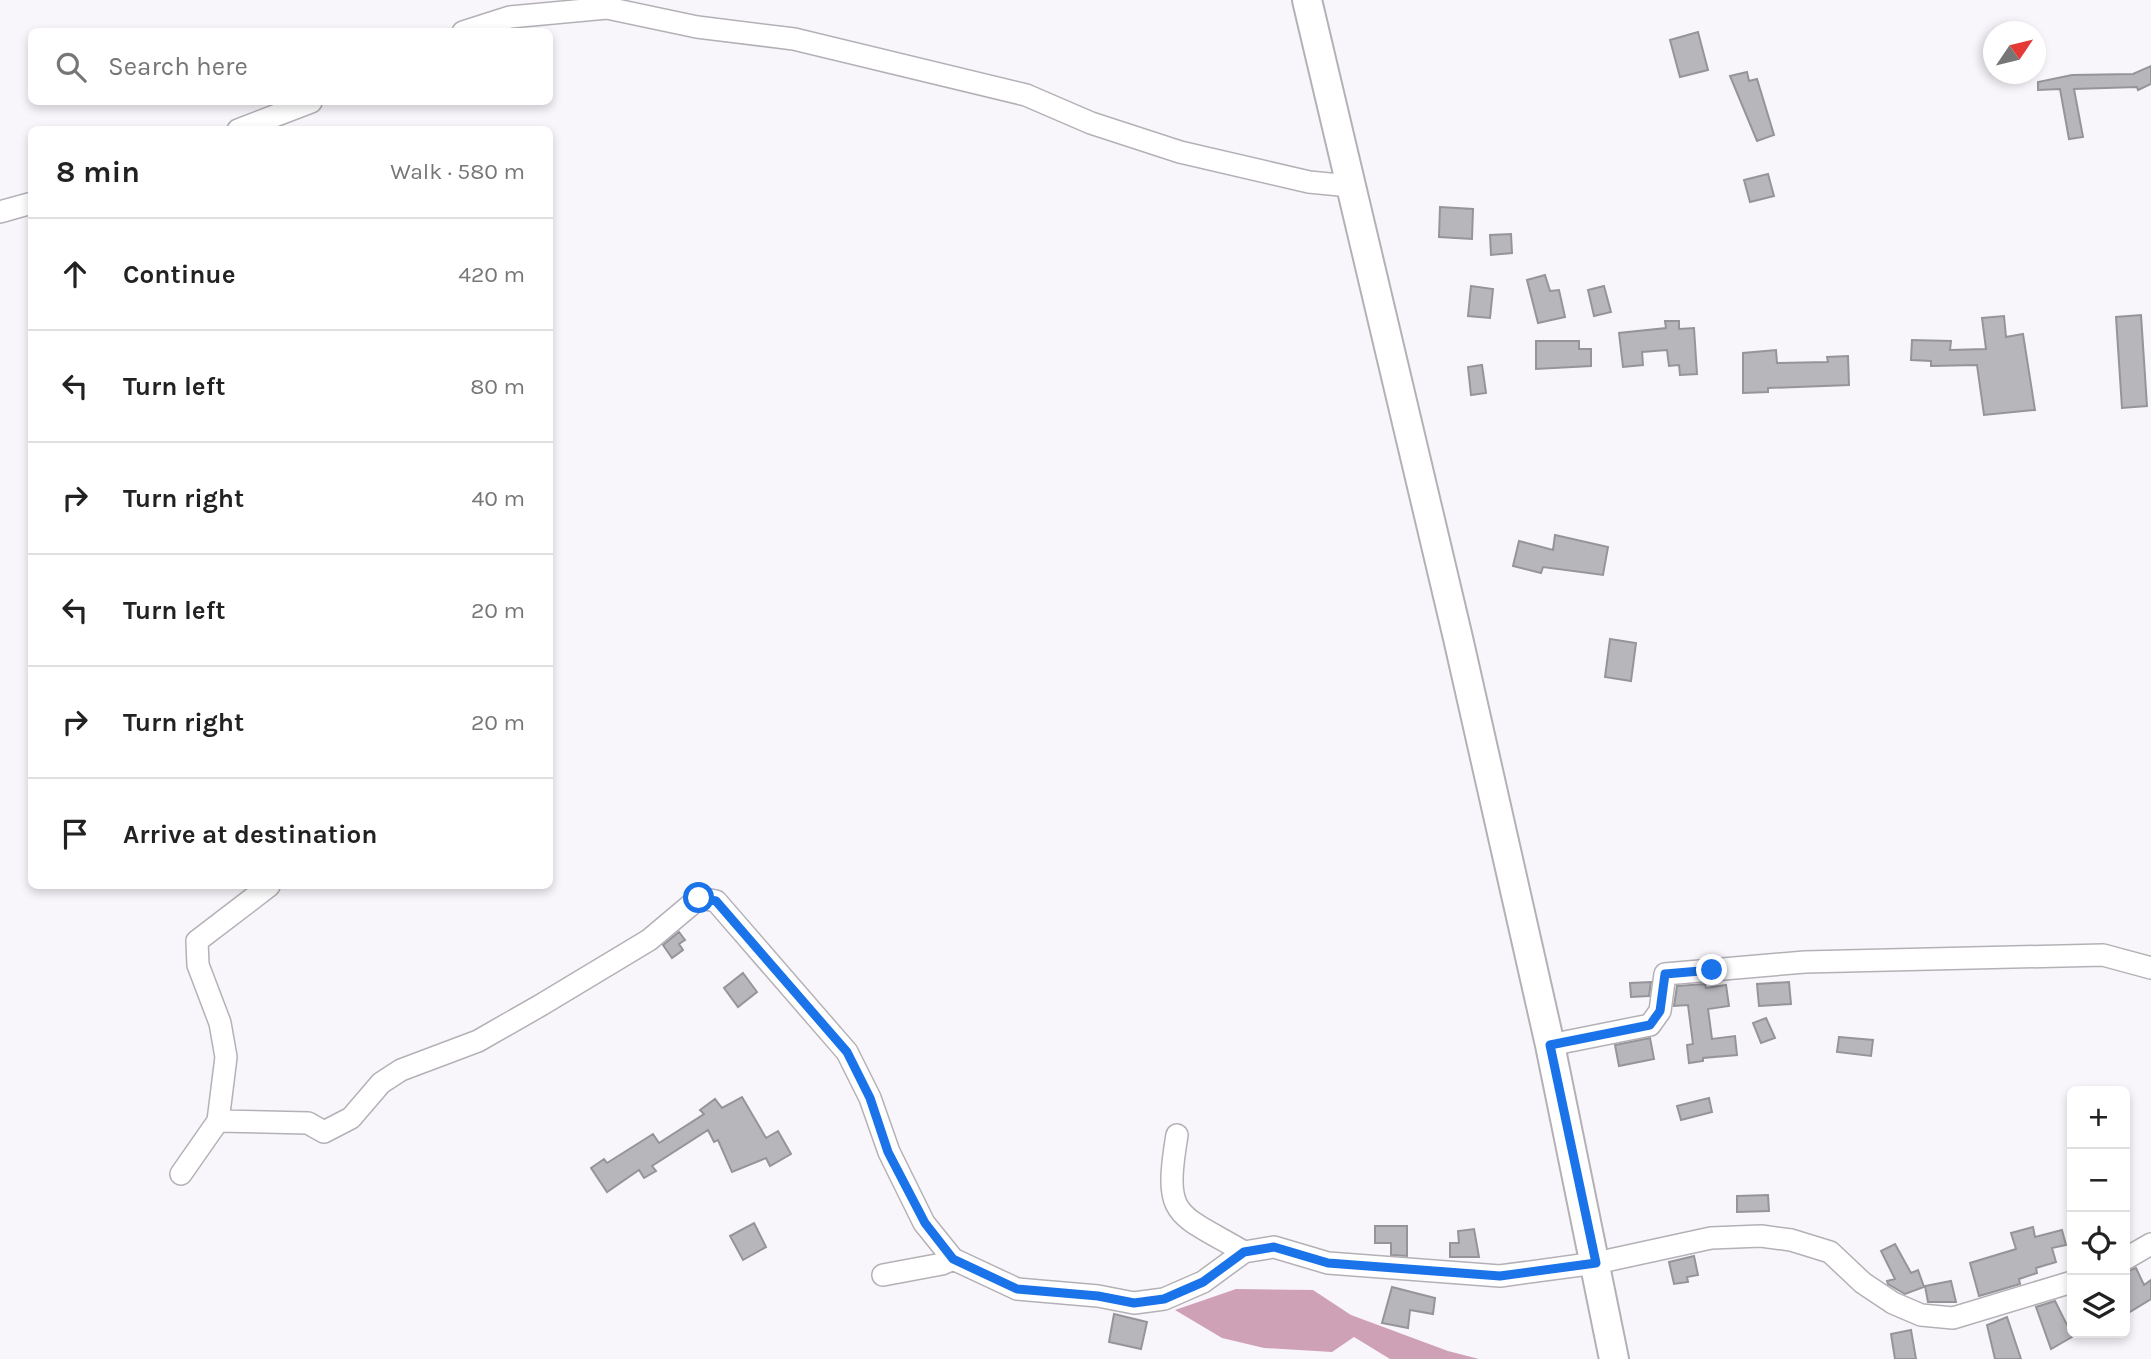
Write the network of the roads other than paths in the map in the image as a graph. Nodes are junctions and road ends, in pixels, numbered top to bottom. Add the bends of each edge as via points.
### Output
1 (1307, 0) edge
2 (476, 28) edge
3 (303, 105) edge
4 (248, 126) edge
5 (1350, 186) junction
6 (28, 204) edge
7 (0, 212) edge
8 (265, 889) edge
9 (2151, 968) edge
10 (1550, 1045) junction
11 (218, 1121) junction
12 (1177, 1135) dead end
13 (181, 1174) dead end
14 (2151, 1244) edge
15 (1244, 1252) junction
16 (2130, 1256) edge
17 (953, 1259) junction
18 (1596, 1263) junction
19 (883, 1275) dead end
20 (2067, 1284) edge
21 (1614, 1359) edge

1 - 5 main road
2 - 5 street via 510,17 607,9 697,27 794,39 1026,95 1091,123 1180,152 1309,182
3 - 4 street
5 - 10 main road
6 - 7 street
8 - 11 street via 197,941 198,965 220,1023 226,1057
9 - 10 street via 2103,955 1805,962 1665,974 1660,1011 1650,1025
10 - 18 main road
11 - 13 street
11 - 17 street via 308,1123 324,1132 351,1118 381,1083 401,1070 478,1041 649,940 699,898 716,901 847,1052 870,1098 888,1152 919,1212
12 - 15 street via 1170,1178 1172,1201 1185,1218
14 - 16 street
15 - 17 street via 1183,1293 1134,1303 1017,1289
15 - 18 street via 1274,1247 1328,1263 1500,1276
17 - 19 street
18 - 20 street via 1711,1238 1791,1240 1830,1252 1893,1303 1921,1315 1953,1318
18 - 21 main road

